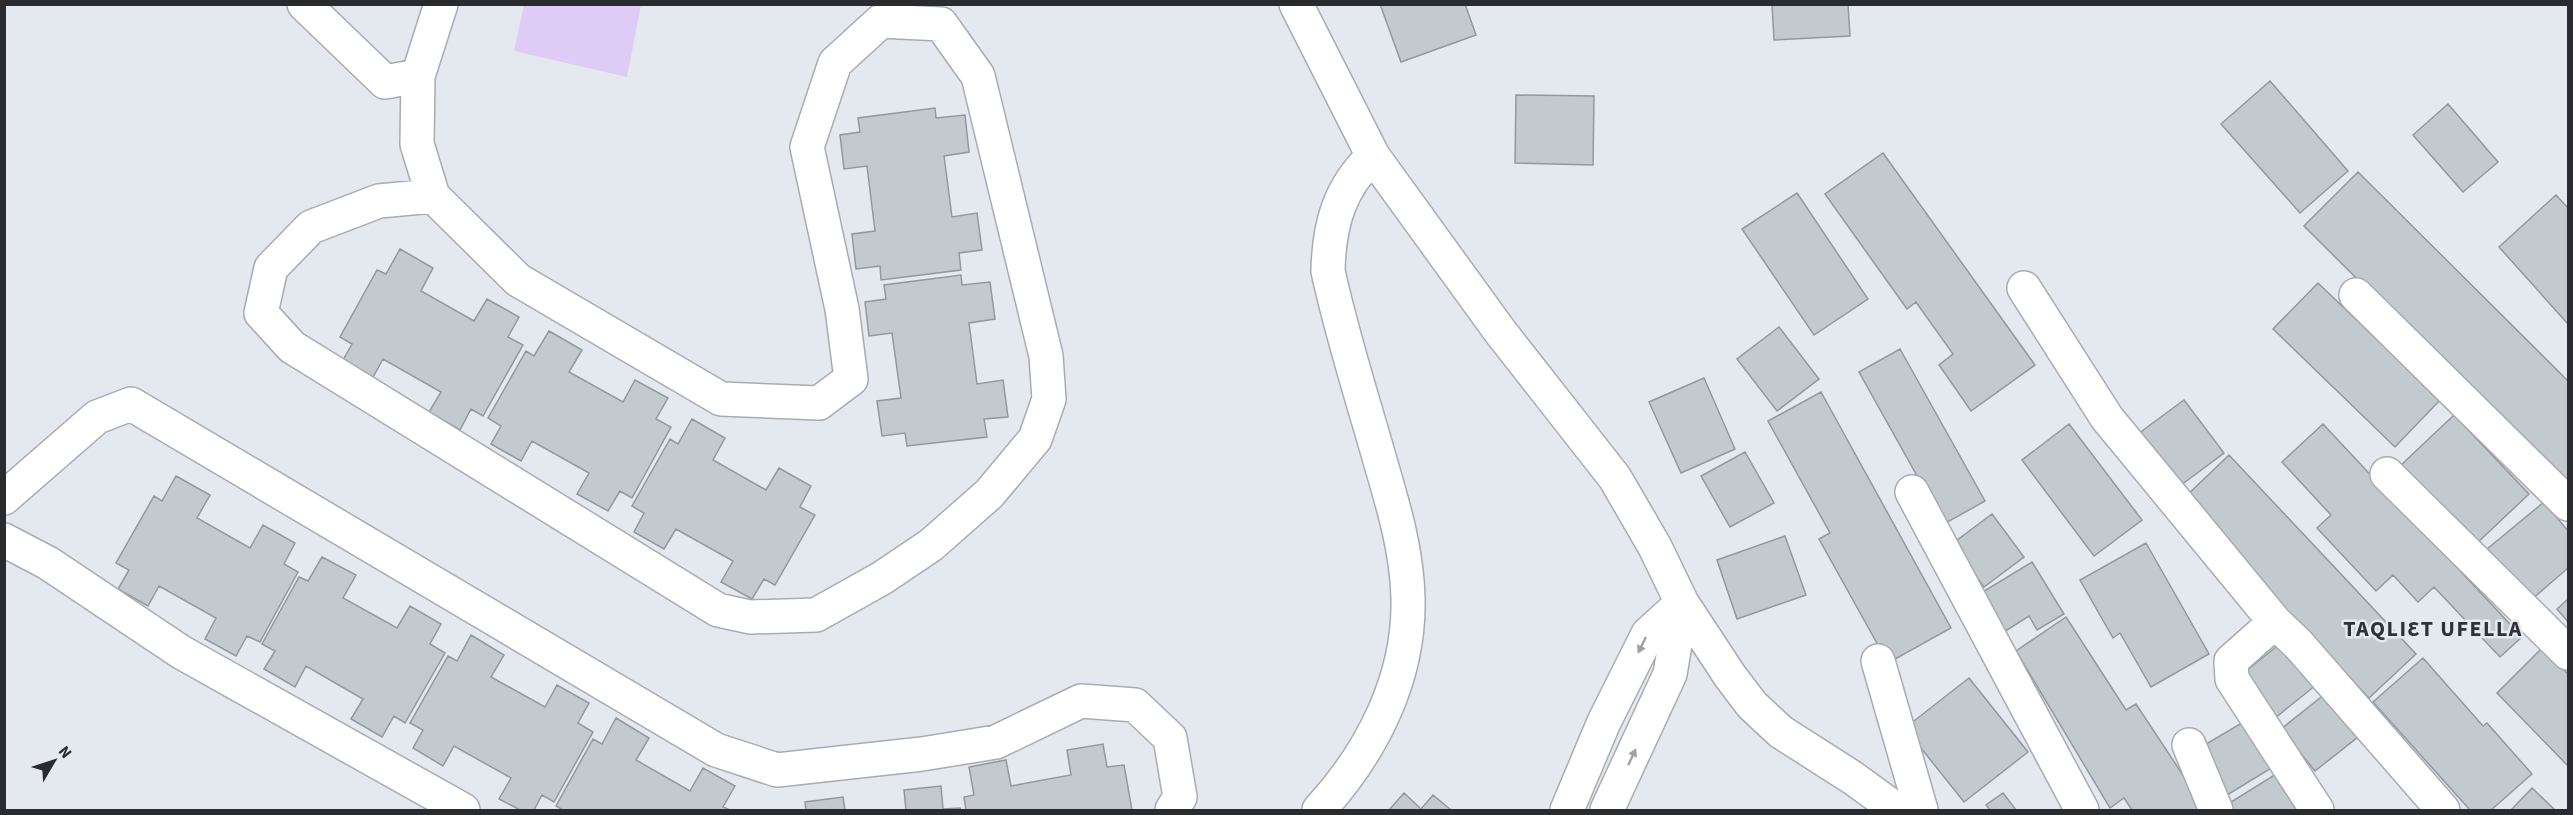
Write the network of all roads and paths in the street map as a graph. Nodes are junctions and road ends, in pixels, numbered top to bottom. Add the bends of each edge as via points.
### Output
1 (304, 4) edge
2 (441, 4) edge
3 (1296, 4) edge
4 (418, 76) junction
5 (1373, 156) junction
6 (433, 196) junction
7 (2024, 288) dead end
8 (2356, 295) dead end
9 (2387, 474) dead end
10 (1912, 492) dead end
11 (4, 498) edge
12 (2568, 504) edge
13 (4, 540) edge
14 (1682, 603) junction
15 (2275, 622) junction
16 (2568, 653) edge
17 (1878, 661) dead end
18 (2189, 745) dead end
19 (463, 810) edge
20 (1172, 810) edge
21 (1319, 810) edge
22 (1568, 810) edge
23 (1607, 810) edge
24 (1897, 810) edge
25 (1921, 810) edge
26 (2082, 810) edge
27 (2216, 810) edge
28 (2317, 810) edge
29 (2442, 810) edge

1 - 4 street via 385,82
2 - 4 street
3 - 5 street
4 - 6 street via 417,144
5 - 14 street via 1493,322 1615,478
5 - 21 street via 1354,177 1333,217 1328,271 1405,556 1405,643 1380,725 1358,763
6 - 6 street via 379,201 311,228 271,268 261,314 292,346 718,610 750,617 816,615 931,545 989,495 1035,439 1049,399 1046,356 978,75 941,24 881,21 835,63 807,147 842,309 851,379 819,403 720,399 518,280
7 - 15 street via 2107,418
8 - 12 street
9 - 16 street
10 - 26 street
11 - 20 street via 97,417 130,404 716,750 777,770 996,742 1081,701 1135,705 1170,738 1180,796
13 - 19 street via 48,563 181,652
14 -> 22 street via 1648,633 1604,722
23 -> 14 street via 1670,674
14 - 24 street via 1752,705 1773,725
15 - 28 street via 2231,661 2232,679
15 - 29 street
17 - 25 street
18 - 27 street

